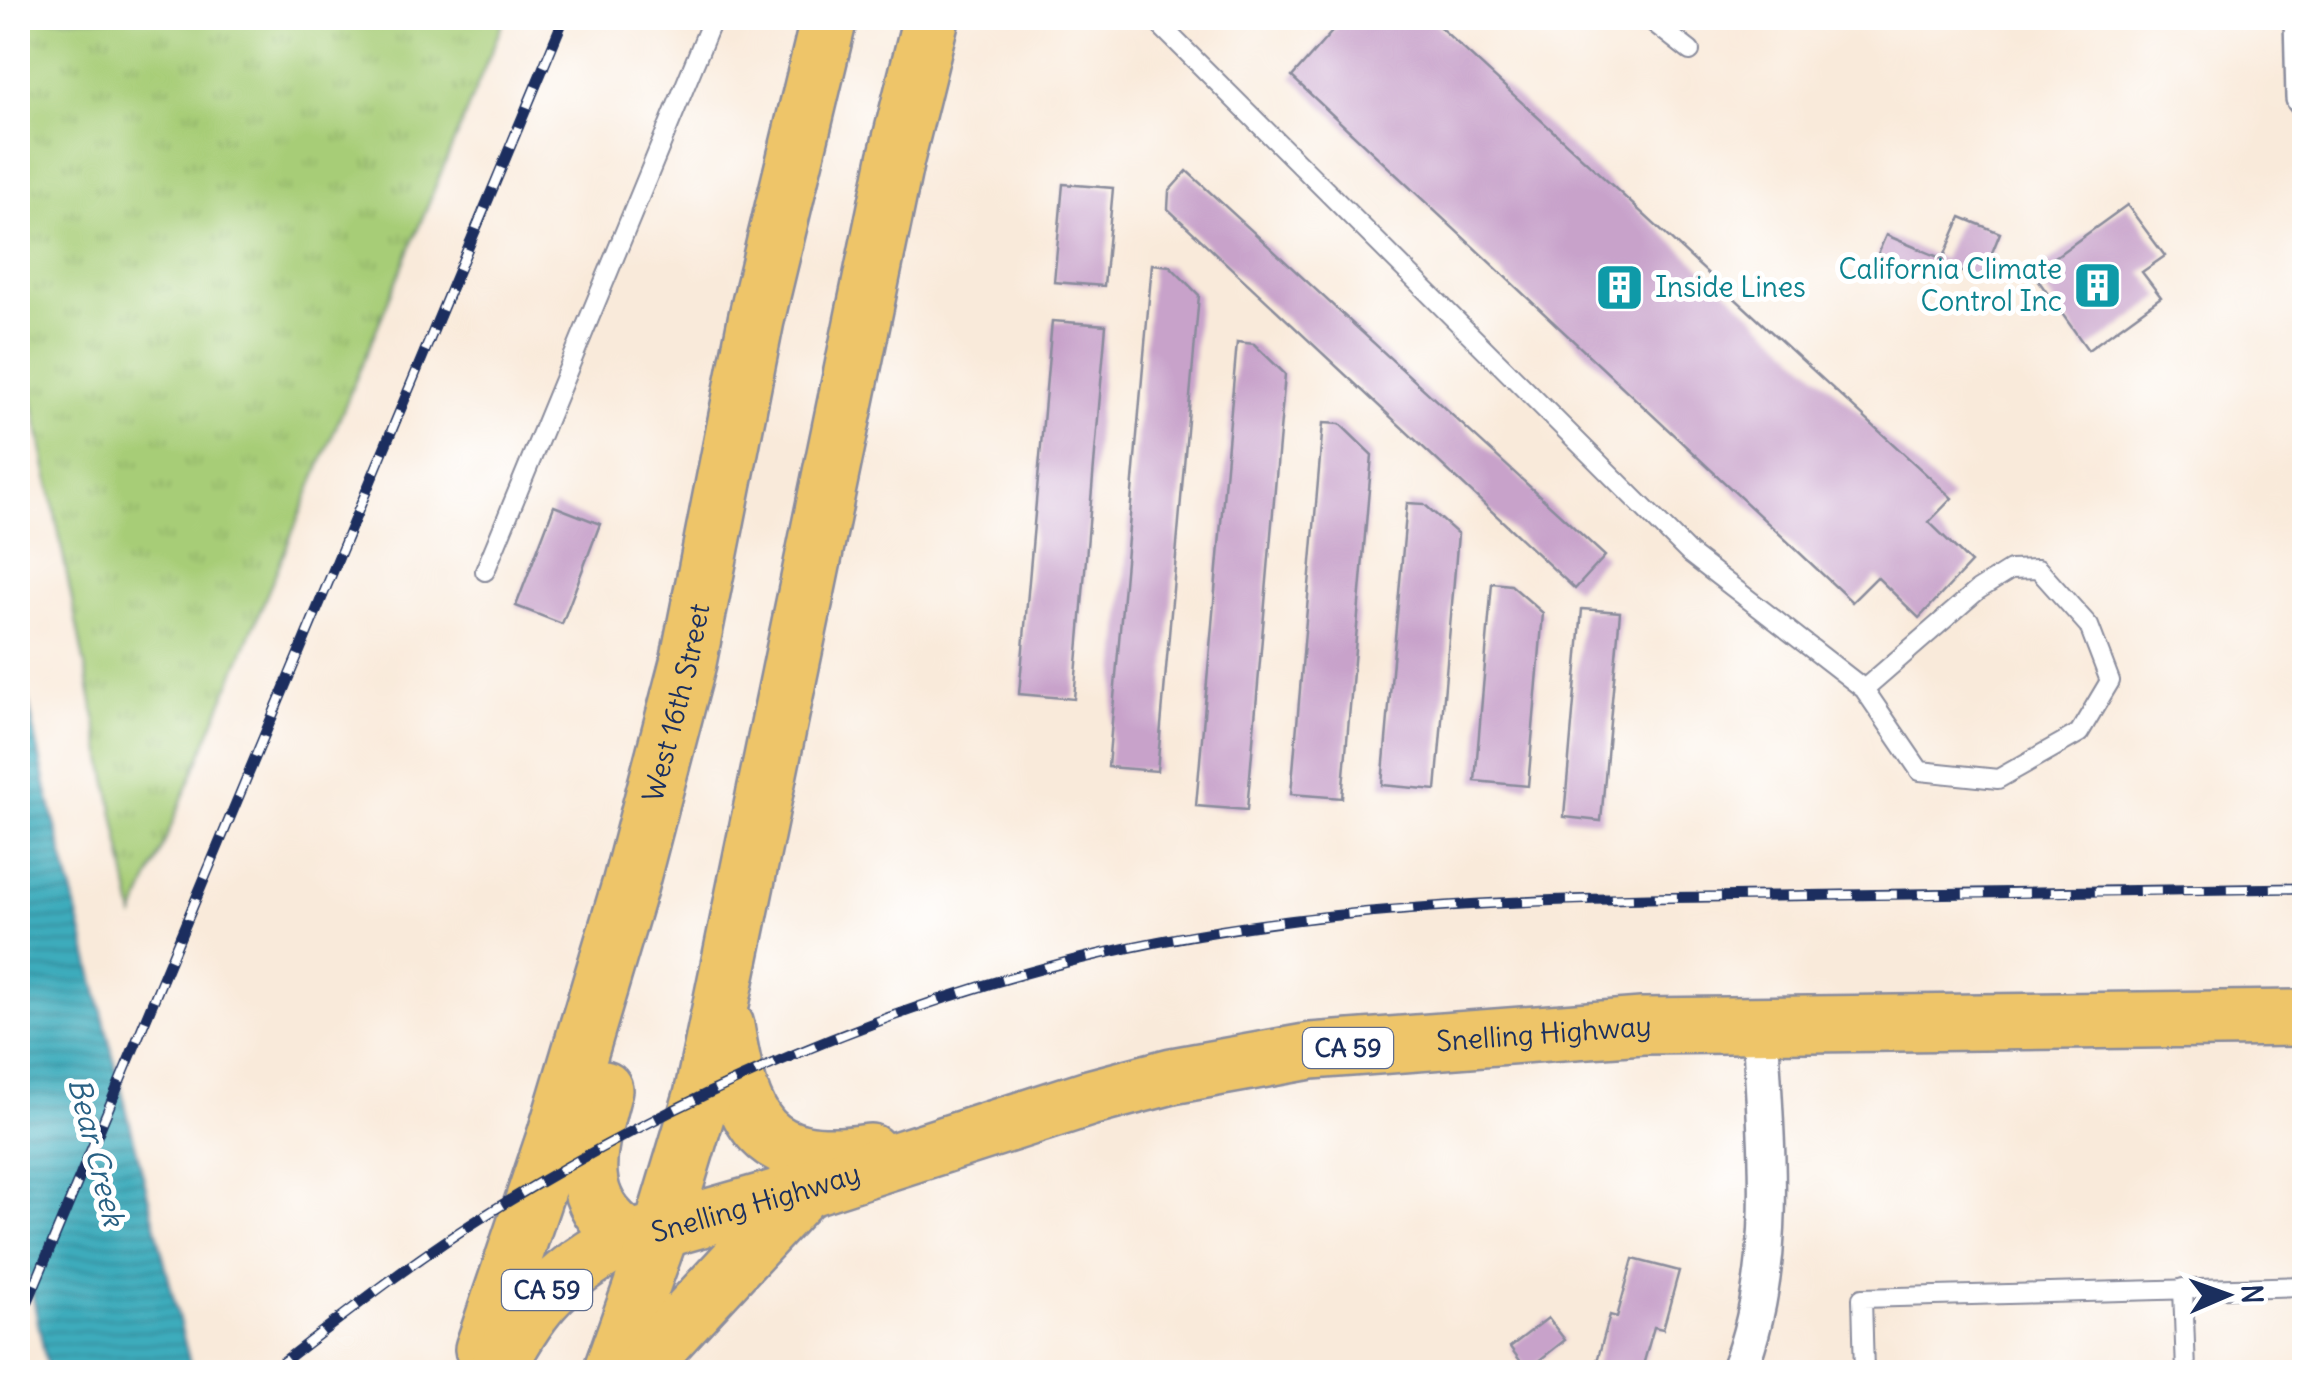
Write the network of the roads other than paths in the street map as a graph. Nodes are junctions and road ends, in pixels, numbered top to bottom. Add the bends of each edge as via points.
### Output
1 (714, 18) edge
2 (828, 18) edge
3 (932, 18) edge
4 (1153, 18) edge
5 (1648, 18) edge
6 (2302, 18) edge
7 (1690, 50) dead end
8 (2304, 98) edge
9 (485, 571) dead end
10 (688, 663) junction
11 (1864, 690) junction
12 (723, 1004) junction
13 (2304, 1018) edge
14 (1760, 1023) junction
15 (947, 1141) junction
16 (803, 1190) junction
17 (645, 1235) junction
18 (2304, 1286) edge
19 (2184, 1288) junction
20 (475, 1372) edge
21 (496, 1372) edge
22 (610, 1372) edge
23 (641, 1372) edge
24 (1738, 1372) edge
25 (1864, 1372) edge
26 (2186, 1372) edge

1 - 9 lane
2 - 10 main road, West 16th Street via 752,340
3 - 12 main road via 887,198
4 - 11 lane via 1690,554
5 - 7 lane
6 - 8 street
10 - 17 main road via 681,782 586,1157 588,1183 610,1225
10 - 20 main road, West 16th Street via 555,1136
11 - 11 lane via 1920,771 1998,779 2080,734 2110,681 2089,626 2038,569 2010,570
12 - 15 main road via 745,1110 786,1148 841,1157
12 - 17 main road via 702,1096
13 - 14 main road, Snelling Highway / CA 59
14 - 15 main road, Snelling Highway / CA 59 via 1311,1051 1172,1076
14 - 24 street via 1769,1228 1756,1328
15 - 16 main road, Snelling Highway / CA 59
16 - 17 main road, Snelling Highway / CA 59
16 - 23 main road, CA 59
17 - 21 main road, CA 59 via 576,1266 547,1290
17 - 22 main road
18 - 19 lane
19 - 25 lane via 1862,1298
19 - 26 lane

